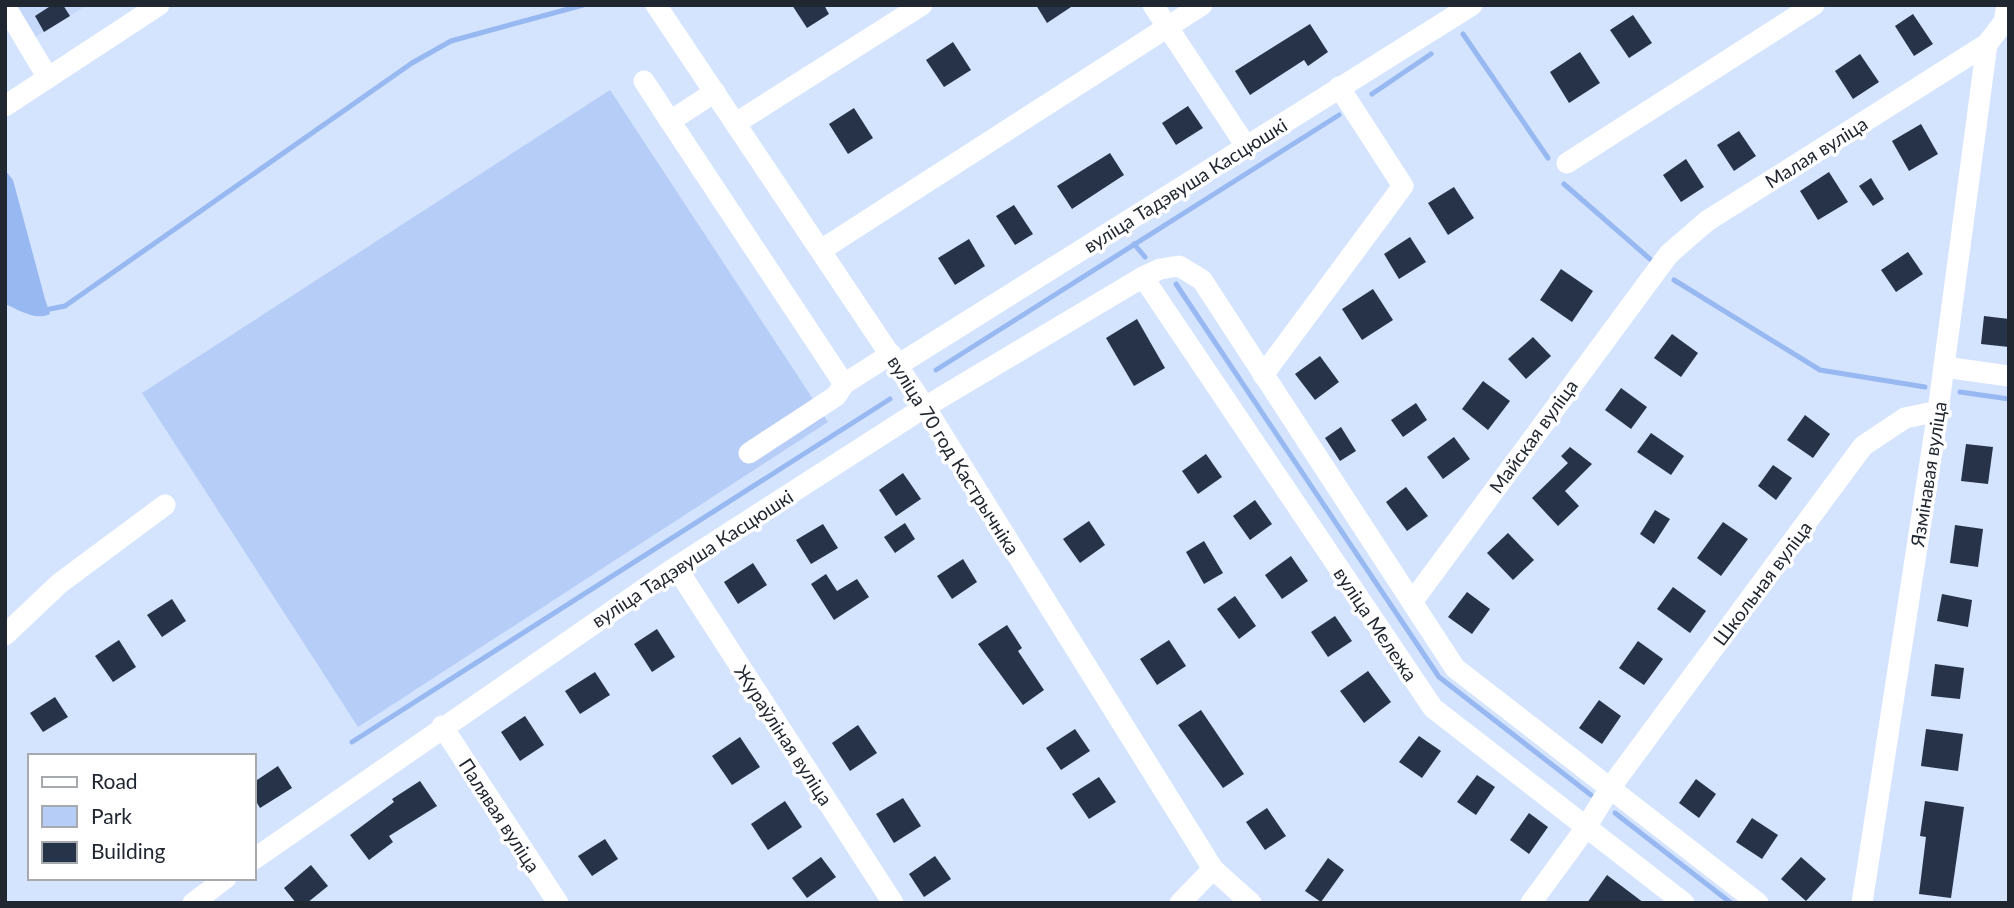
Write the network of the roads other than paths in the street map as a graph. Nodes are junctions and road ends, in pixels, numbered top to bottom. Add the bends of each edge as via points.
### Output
1 (159, 5) edge
2 (656, 5) edge
3 (922, 5) edge
4 (1153, 5) edge
5 (1202, 5) edge
6 (1472, 5) edge
7 (1814, 5) edge
8 (2007, 5) edge
9 (5, 6) edge
10 (1169, 26) junction
11 (1987, 44) junction
12 (48, 78) junction
13 (644, 81) dead end
14 (1339, 88) junction
15 (715, 92) junction
16 (5, 106) edge
17 (670, 121) junction
18 (736, 123) junction
19 (1246, 146) junction
20 (1567, 163) dead end
21 (821, 250) junction
22 (1656, 271) joint
23 (1143, 277) junction
24 (894, 360) junction
25 (1944, 367) junction
26 (1264, 374) junction
27 (2009, 376) edge
28 (844, 383) junction
29 (925, 407) junction
30 (1938, 411) junction
31 (749, 453) dead end
32 (165, 505) dead end
33 (676, 567) junction
34 (1412, 602) junction
35 (5, 635) edge
36 (442, 726) junction
37 (1610, 788) junction
38 (1585, 829) junction
39 (256, 858) edge
40 (1213, 869) junction
41 (221, 889) edge
42 (193, 903) edge
43 (558, 903) edge
44 (893, 903) edge
45 (1180, 903) edge
46 (1251, 903) edge
47 (1531, 903) edge
48 (1684, 903) edge
49 (1758, 903) edge
50 (1862, 903) edge

1 - 12 street
2 - 15 street, вуліца 70 год Кастрычніка
3 - 18 street
4 - 10 street
5 - 10 street
6 - 14 street, вуліца Тадэвуша Касцюшкі
7 - 20 street
8 - 11 street via 2004,22
9 - 12 street
10 - 19 street
10 - 21 street
11 - 22 street, Малая вуліца via 1707,221 1668,254
11 - 25 street, Язмінавая вуліца
12 - 16 street
13 - 17 street
14 - 19 street, вуліца Тадэвуша Касцюшкі
14 - 26 street via 1403,186
15 - 17 street
15 - 18 street, вуліца 70 год Кастрычніка
17 - 28 street
18 - 21 street, вуліца 70 год Кастрычніка
19 - 24 street, вуліца Тадэвуша Касцюшкі
21 - 24 street, вуліца 70 год Кастрычніка
22 - 34 street, Майская вуліца
23 - 26 street, вуліца Тадэвуша Касцюшкі via 1180,266 1202,280
23 - 29 street, вуліца Тадэвуша Касцюшкі
23 - 38 street, вуліца Мележа via 1433,708
24 - 28 street, вуліца Тадэвуша Касцюшкі
24 - 29 street, вуліца 70 год Кастрычніка
25 - 27 street
25 - 30 street, Язмінавая вуліца
26 - 34 street, вуліца Тадэвуша Касцюшкі
28 - 31 street, вуліца Тадэвуша Касцюшкі via 835,396
29 - 33 street, вуліца Тадэвуша Касцюшкі
29 - 40 street, вуліца 70 год Кастрычніка
30 - 37 street, Школьная вуліца via 1905,418 1864,446
30 - 50 street, Язмінавая вуліца
32 - 35 street via 60,583
33 - 36 street, вуліца Тадэвуша Касцюшкі
33 - 44 street, Жураўліная вуліца
34 - 37 street, вуліца Тадэвуша Касцюшкі via 1455,668
36 - 39 street, вуліца Тадэвуша Касцюшкі
36 - 43 street, Палявая вуліца
37 - 38 street, Школьная вуліца
37 - 49 street, вуліца Тадэвуша Касцюшкі
38 - 47 street, Школьная вуліца
38 - 48 street, вуліца Мележа
40 - 45 street
40 - 46 street, вуліца 70 год Кастрычніка
41 - 42 street

